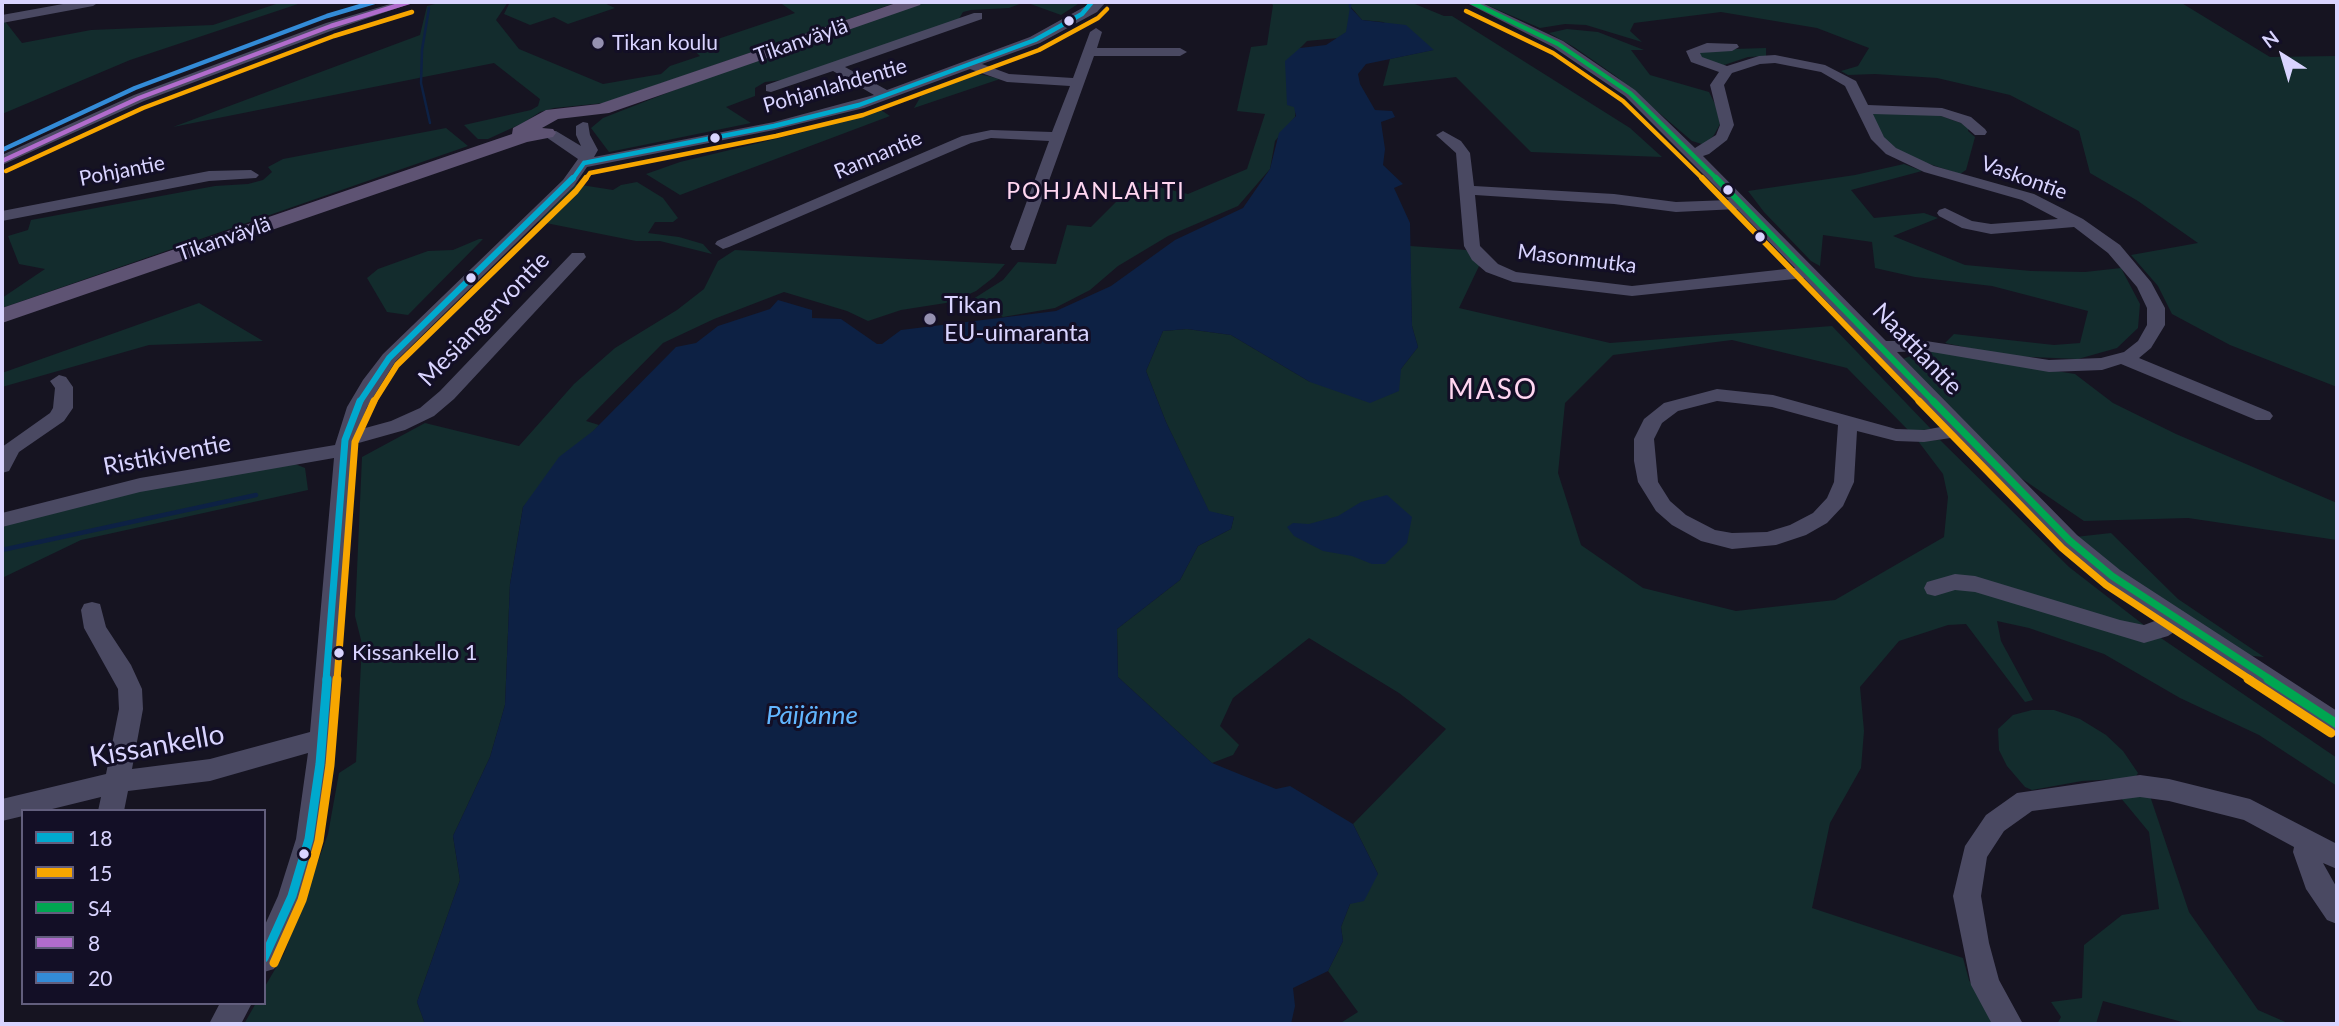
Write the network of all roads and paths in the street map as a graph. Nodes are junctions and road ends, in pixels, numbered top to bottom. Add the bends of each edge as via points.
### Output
1 (93, 2) edge
2 (409, 2) edge
3 (914, 2) edge
4 (1100, 2) edge
5 (1471, 2) edge
6 (1088, 7) edge
7 (978, 16) dead end
8 (2, 19) edge
9 (1096, 32) dead end
10 (1732, 47) dead end
11 (1088, 52) junction
12 (1180, 52) dead end
13 (972, 65) junction
14 (834, 66) junction
15 (1727, 71) junction
16 (1077, 82) junction
17 (771, 88) dead end
18 (887, 96) junction
19 (1865, 109) junction
20 (584, 120) junction
21 (545, 130) junction
22 (1980, 132) dead end
23 (1443, 135) dead end
24 (1056, 137) junction
25 (1692, 153) junction
26 (2, 161) edge
27 (585, 161) junction
28 (251, 175) dead end
29 (1467, 190) junction
30 (1741, 204) junction
31 (1945, 213) dead end
32 (2, 216) edge
33 (2077, 222) junction
34 (723, 244) dead end
35 (1018, 247) dead end
36 (578, 257) dead end
37 (1808, 272) junction
38 (2, 316) edge
39 (1882, 347) junction
40 (2124, 359) junction
41 (60, 381) dead end
42 (2263, 416) dead end
43 (1848, 424) junction
44 (1961, 430) junction
45 (344, 445) junction
46 (2, 466) edge
47 (2, 520) edge
48 (1934, 588) dead end
49 (92, 610) dead end
50 (2176, 620) junction
51 (2337, 724) edge
52 (321, 738) junction
53 (117, 782) junction
54 (111, 809) edge
55 (2, 810) edge
56 (2308, 841) junction
57 (2337, 858) edge
58 (2337, 911) edge
59 (266, 954) edge
60 (236, 1005) edge
61 (225, 1024) edge
62 (2008, 1024) edge

1 - 8 street
2 - 26 street via 331,26 139,98
3 - 20 main road, Tikanväylä
4 - 6 street, Pohjanlahdentie via 1093,9
5 - 25 street, Naattiantie via 1558,44 1599,70
6 - 13 street, Pohjanlahdentie via 1047,35
7 - 14 street
9 - 11 street
10 - 15 street via 1693,51 1696,59
11 - 12 street
11 - 16 street
13 - 16 street via 1007,78
13 - 18 street, Pohjanlahdentie
14 - 17 street
14 - 18 street
15 - 19 street, Vaskontie via 1759,60 1811,64 1851,84
15 - 25 street via 1717,85 1727,125 1722,137 1704,151
16 - 24 street
18 - 27 street, Pohjanlahdentie via 805,119
19 - 22 street via 1942,112 1974,124
19 - 33 street, Vaskontie via 1878,139 1906,160 2028,197
20 - 21 main road, Tikanväylä via 564,133
20 - 27 street via 583,135 591,150
21 - 27 street via 574,147
21 - 38 main road, Tikanväylä
23 - 29 street, Masonmutka via 1463,153
24 - 34 street, Rannantie via 991,134 967,139
24 - 35 street
25 - 30 street, Naattiantie
27 - 45 street via 569,183 389,358 357,407
28 - 32 street, Pohjantie via 209,176
29 - 30 street via 1676,207
29 - 37 street, Masonmutka via 1472,246 1492,268 1513,276 1632,291
30 - 37 street, Naattiantie
31 - 33 street via 1968,225 1991,229
33 - 40 street, Vaskontie via 2114,249 2145,286 2156,308 2156,325 2144,344
36 - 45 street, Mesiangervontie via 427,412
37 - 39 street, Naattiantie
39 - 40 street via 1926,346 2049,366
39 - 44 street, Naattiantie
40 - 42 street
41 - 46 street via 63,408 57,417 11,448
43 - 43 street via 1754,398 1717,395 1691,400 1654,419 1644,439 1648,482 1663,506 1709,537 1768,540 1820,518 1836,501 1844,482
43 - 44 street via 1896,435
44 - 50 street, Naattiantie via 2068,540
45 - 47 street, Ristikiventie via 140,485
45 - 52 street
48 - 50 street via 1955,582 1975,584 2144,634
49 - 53 street via 95,628 130,689 131,709
50 - 51 street, Naattiantie
52 - 53 street, Kissankello via 210,770
52 - 59 street via 309,839 292,896
53 - 54 street
53 - 55 street, Kissankello
56 - 57 street
56 - 58 street via 2306,852 2316,880
56 - 62 street via 2250,810 2150,787 2026,800 1995,823 1974,854 1967,896 1986,985
60 - 61 street

